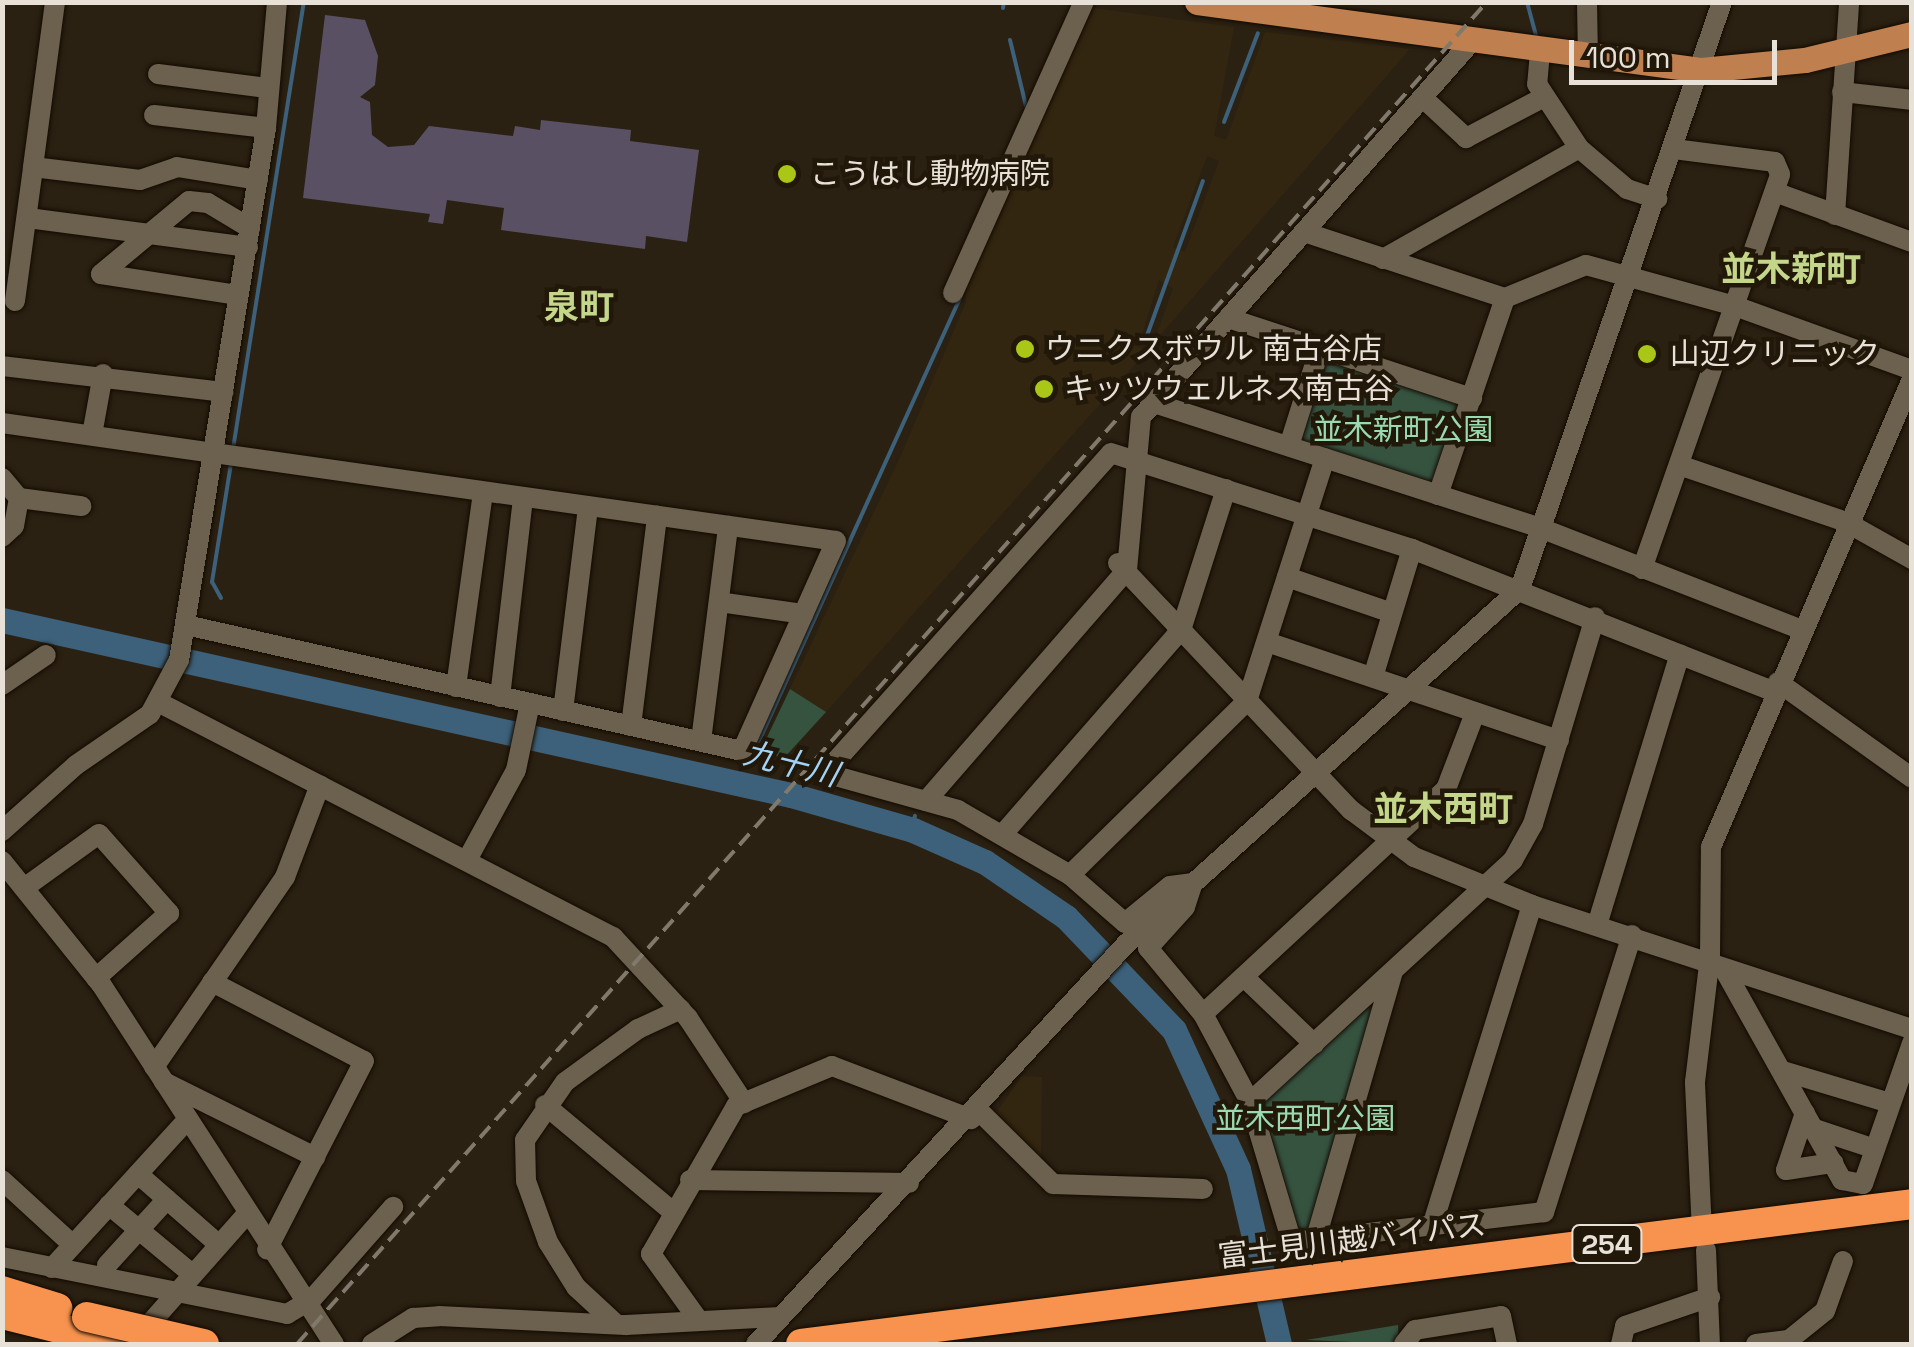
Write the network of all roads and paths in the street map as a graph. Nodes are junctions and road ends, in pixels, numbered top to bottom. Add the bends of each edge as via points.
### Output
1 (55, 2) edge
2 (277, 2) edge
3 (1084, 2) edge
4 (1196, 2) edge
5 (1587, 2) edge
6 (1722, 2) edge
7 (1850, 2) edge
8 (1319, 10) edge
9 (1912, 34) edge
10 (1472, 41) junction
11 (1540, 52) junction
12 (1845, 53) junction
13 (1588, 57) junction
14 (1701, 70) junction
15 (158, 74) dead end
16 (267, 88) junction
17 (1842, 92) junction
18 (1544, 97) junction
19 (1423, 98) junction
20 (1912, 100) edge
21 (154, 115) dead end
22 (266, 128) junction
23 (1579, 148) junction
24 (1674, 149) junction
25 (33, 167) junction
26 (258, 180) junction
27 (1775, 192) junction
28 (1657, 198) junction
29 (1836, 215) junction
30 (28, 218) junction
31 (1304, 232) junction
32 (144, 233) junction
33 (249, 238) junction
34 (1912, 242) edge
35 (1383, 259) junction
36 (1629, 279) junction
37 (953, 293) dead end
38 (238, 295) junction
39 (1505, 298) junction
40 (15, 301) dead end
41 (1735, 306) junction
42 (1228, 318) junction
43 (1319, 351) junction
44 (2, 366) edge
45 (1912, 370) edge
46 (103, 374) junction
47 (1912, 379) edge
48 (223, 392) junction
49 (1472, 398) junction
50 (1154, 403) junction
51 (2, 422) edge
52 (92, 435) junction
53 (1288, 446) junction
54 (214, 456) junction
55 (1325, 458) junction
56 (1134, 460) junction
57 (1679, 465) junction
58 (2, 478) edge
59 (1226, 489) junction
60 (484, 493) junction
61 (1438, 494) junction
62 (19, 498) junction
63 (524, 498) junction
64 (81, 506) dead end
65 (588, 507) junction
66 (1306, 514) junction
67 (657, 516) junction
68 (1846, 522) junction
69 (728, 526) junction
70 (1544, 529) junction
71 (2, 537) edge
72 (1412, 549) junction
73 (1912, 559) edge
74 (1123, 566) junction
75 (1642, 569) junction
76 (1287, 577) junction
77 (1520, 588) junction
78 (718, 602) junction
79 (804, 614) junction
80 (1392, 614) junction
81 (1595, 617) junction
82 (1799, 629) junction
83 (1181, 630) junction
84 (185, 633) junction
85 (1266, 642) junction
86 (46, 654) dead end
87 (1680, 654) junction
88 (1372, 677) junction
89 (2, 684) edge
90 (1775, 686) junction
91 (456, 687) junction
92 (1408, 690) junction
93 (500, 697) junction
94 (1247, 701) junction
95 (160, 703) junction
96 (563, 710) junction
97 (529, 711) junction
98 (1475, 712) junction
99 (632, 726) junction
100 (1559, 740) junction
101 (700, 741) junction
102 (1316, 772) junction
103 (1912, 778) edge
104 (320, 785) junction
105 (920, 799) junction
106 (2, 831) edge
107 (1002, 835) junction
108 (1393, 844) junction
109 (467, 860) junction
110 (2, 861) edge
111 (1070, 875) junction
112 (1193, 883) junction
113 (24, 888) junction
114 (1488, 889) junction
115 (1532, 906) junction
116 (1598, 925) junction
117 (1632, 935) junction
118 (1717, 963) junction
119 (1392, 974) junction
120 (1244, 976) junction
121 (96, 978) junction
122 (212, 982) junction
123 (681, 1010) junction
124 (1203, 1014) junction
125 (1912, 1029) edge
126 (1912, 1043) edge
127 (1314, 1044) junction
128 (1782, 1071) junction
129 (158, 1074) junction
130 (1250, 1102) junction
131 (744, 1103) junction
132 (1890, 1103) junction
133 (545, 1105) junction
134 (975, 1115) junction
135 (187, 1120) junction
136 (1810, 1121) junction
137 (1875, 1149) junction
138 (315, 1157) junction
139 (1832, 1163) junction
140 (138, 1174) junction
141 (2, 1180) edge
142 (690, 1180) junction
143 (909, 1183) junction
144 (1203, 1189) dead end
145 (167, 1198) junction
146 (1912, 1204) edge
147 (109, 1205) junction
148 (393, 1206) dead end
149 (673, 1212) junction
150 (246, 1214) junction
151 (1432, 1223) junction
152 (1912, 1224) edge
153 (139, 1230) junction
154 (1316, 1238) junction
155 (1704, 1241) junction
156 (218, 1244) junction
157 (73, 1245) junction
158 (267, 1250) junction
159 (2, 1257) edge
160 (1842, 1261) dead end
161 (107, 1265) dead end
162 (52, 1268) junction
163 (192, 1274) junction
164 (2, 1291) edge
165 (174, 1296) junction
166 (1710, 1297) junction
167 (1234, 1300) junction
168 (302, 1306) junction
169 (2, 1314) edge
170 (697, 1318) junction
171 (781, 1318) junction
172 (1464, 1322) junction
173 (616, 1324) junction
174 (85, 1326) junction
175 (1790, 1342) edge
176 (122, 1344) edge
177 (131, 1344) edge
178 (204, 1344) edge
179 (334, 1344) edge
180 (372, 1344) edge
181 (756, 1344) edge
182 (801, 1344) edge
183 (972, 1344) edge
184 (1404, 1344) edge
185 (1467, 1344) edge
186 (1508, 1344) edge
187 (1621, 1344) edge
188 (1710, 1344) edge
189 (1756, 1344) edge

1 - 25 street
2 - 16 street
3 - 37 street
4 - 8 main road
5 - 13 street
6 - 14 street
7 - 12 street
8 - 10 main road
9 - 12 main road
10 - 11 main road
10 - 19 street
11 - 13 main road
11 - 18 street via 1537,84
12 - 14 main road
12 - 17 street
13 - 14 main road
14 - 24 street
15 - 16 street
16 - 22 street
17 - 20 street
17 - 29 street
18 - 19 street via 1466,138
18 - 23 street
19 - 31 street
21 - 22 street
22 - 26 street
23 - 28 street via 1627,188
23 - 35 street
24 - 27 street via 1774,162
24 - 28 street
25 - 26 street via 140,180 177,168
25 - 30 street
26 - 33 street
27 - 29 street
27 - 41 street
28 - 36 street
29 - 34 street
30 - 32 street
30 - 40 street
31 - 35 street
31 - 42 street
32 - 33 street
32 - 33 street via 189,201 208,203
32 - 38 street via 101,274
33 - 38 street
35 - 39 street
36 - 39 street via 1582,264
36 - 41 street
36 - 70 street
38 - 48 street
39 - 49 street
41 - 45 street
41 - 57 street
42 - 43 street
42 - 50 street
43 - 49 street
43 - 53 street
44 - 46 street
46 - 48 street
46 - 52 street
47 - 68 street
48 - 54 street
49 - 61 street
50 - 53 street
50 - 56 street via 1141,418
51 - 52 street
52 - 54 street
53 - 55 street
54 - 60 street
54 - 84 street
55 - 61 street
55 - 66 street
56 - 59 street
56 - 74 street
56 - 105 street via 1107,456 825,773
57 - 68 street
57 - 75 street
58 - 62 street
59 - 66 street
59 - 83 street
60 - 63 street
60 - 91 street
61 - 70 street
62 - 64 street
62 - 71 street via 14,526
63 - 65 street
63 - 93 street
65 - 67 street
65 - 96 street
66 - 72 street
66 - 76 street
67 - 69 street
67 - 99 street
68 - 73 street
68 - 82 street
69 - 78 street
69 - 79 street via 836,541
70 - 75 street
70 - 77 street
72 - 77 street
72 - 80 street
74 - 83 street
74 - 105 street
75 - 82 street
76 - 80 street
76 - 85 street
77 - 81 street
77 - 92 street
78 - 79 street
78 - 101 street
79 - 101 street via 742,751
80 - 88 street
81 - 87 street
81 - 100 street
82 - 90 street
83 - 94 street
83 - 107 street
84 - 91 street
84 - 95 street
85 - 88 street
85 - 94 street
86 - 89 street
87 - 90 street
87 - 116 street
88 - 92 street
90 - 103 street
90 - 118 street via 1711,847
91 - 93 street
92 - 98 street
92 - 102 street
93 - 97 street
94 - 102 street
94 - 111 street
95 - 104 street
95 - 106 street
96 - 97 street
96 - 99 street
97 - 109 street via 518,759
98 - 100 street
98 - 108 street via 1451,782
99 - 101 street
100 - 114 street via 1523,844
102 - 108 street
102 - 112 street
104 - 109 street
104 - 122 street via 285,878
105 - 107 street
107 - 111 street
108 - 114 street
108 - 120 street
109 - 123 street via 613,937
110 - 113 street
111 - 112 street via 1124,922 1170,886
112 - 124 street via 1185,907 1148,948
112 - 134 street via 1126,944
113 - 121 street
113 - 121 street via 99,834 168,913
114 - 115 street
114 - 119 street
115 - 116 street
115 - 151 street
116 - 117 street
117 - 118 street
117 - 151 street via 1544,1212
118 - 125 street
118 - 128 street
118 - 155 street via 1695,1082
119 - 127 street
119 - 154 street
120 - 124 street
120 - 127 street
121 - 129 street
122 - 129 street
122 - 138 street via 364,1061
123 - 131 street
123 - 133 street via 604,1052
124 - 130 street
126 - 132 street
127 - 130 street
128 - 132 street
128 - 136 street
129 - 135 street
129 - 138 street
130 - 154 street via 1290,1236
131 - 134 street via 832,1066
131 - 142 street via 718,1126
132 - 137 street
133 - 149 street
133 - 173 street via 525,1140 526,1181 566,1272
134 - 143 street
134 - 144 street via 1053,1184
135 - 140 street
135 - 150 street
136 - 137 street
136 - 139 street
136 - 139 street via 1786,1170
137 - 139 street via 1863,1184 1842,1180
138 - 158 street
140 - 145 street
140 - 147 street
141 - 157 street
142 - 143 street
142 - 149 street
143 - 171 street
145 - 153 street
145 - 156 street
146 - 155 highway, 富士見川越バイパス / 254
147 - 153 street
147 - 157 street
148 - 168 street
149 - 170 street via 651,1254
150 - 156 street
150 - 158 street
151 - 154 street
152 - 155 highway, 富士見川越バイパス / 254
153 - 161 street
153 - 163 street
155 - 166 street
155 - 167 highway, 富士見川越バイパス / 254
156 - 163 street
157 - 162 street
158 - 168 street
159 - 162 street
160 - 175 street via 1825,1311
162 - 165 street
163 - 165 street
164 - 174 highway
165 - 168 street via 273,1312
165 - 177 street
166 - 187 street via 1624,1326
166 - 188 street
167 - 182 highway, 富士見川越バイパス / 254
167 - 183 highway, 富士見川越バイパス / 254
168 - 179 street
169 - 174 highway
170 - 171 street
170 - 173 street
171 - 181 street
172 - 184 street via 1415,1330
172 - 185 street
172 - 186 street via 1501,1316
173 - 180 street via 413,1318
174 - 176 highway
174 - 178 highway, bridge
175 - 189 street

